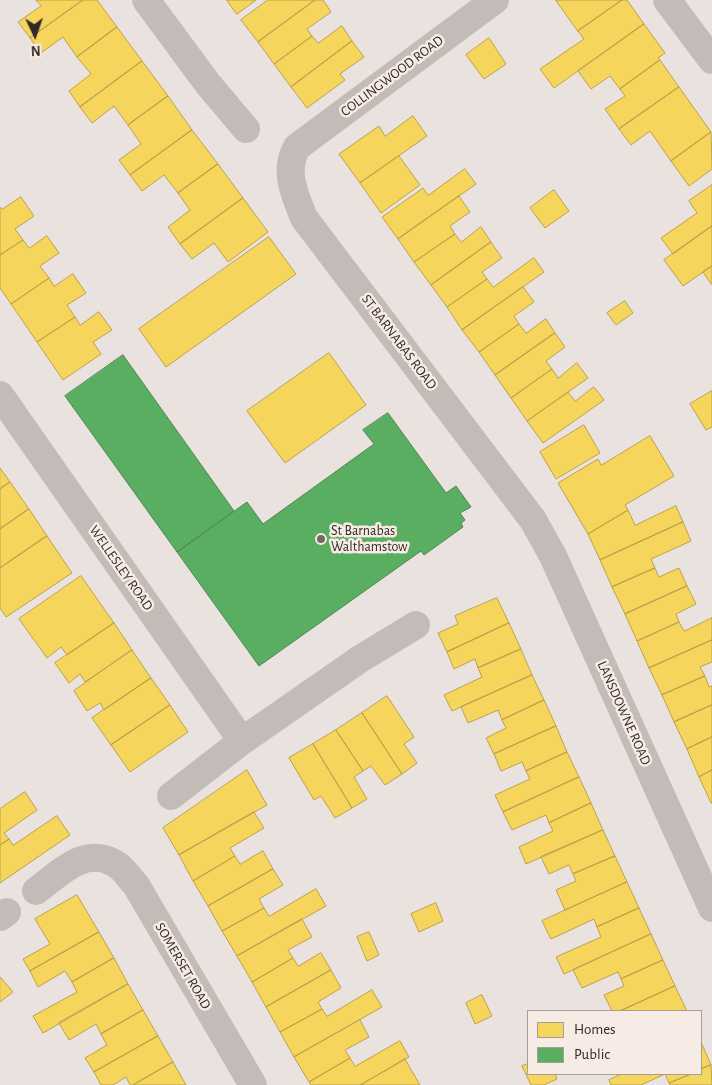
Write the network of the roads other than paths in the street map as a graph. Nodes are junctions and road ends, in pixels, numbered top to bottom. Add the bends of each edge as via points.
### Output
1 (146, 0) edge
2 (495, 0) edge
3 (667, 0) edge
4 (712, 60) edge
5 (246, 129) dead end
6 (292, 155) joint
7 (0, 395) edge
8 (533, 520) joint
9 (416, 625) dead end
10 (242, 742) junction
11 (170, 796) dead end
12 (36, 891) dead end
13 (712, 908) edge
14 (253, 1085) edge

1 - 5 street
2 - 6 street, COLLINGWOOD ROAD via 297,147
3 - 4 street
6 - 8 street, ST BARNABAS ROAD via 292,189 304,218
7 - 10 street, WELLESLEY ROAD
8 - 13 street, LANSDOWNE ROAD via 553,556
9 - 10 street via 360,659
10 - 11 street
12 - 14 street, SOMERSET ROAD via 75,861 87,857 102,858 120,867 136,885

